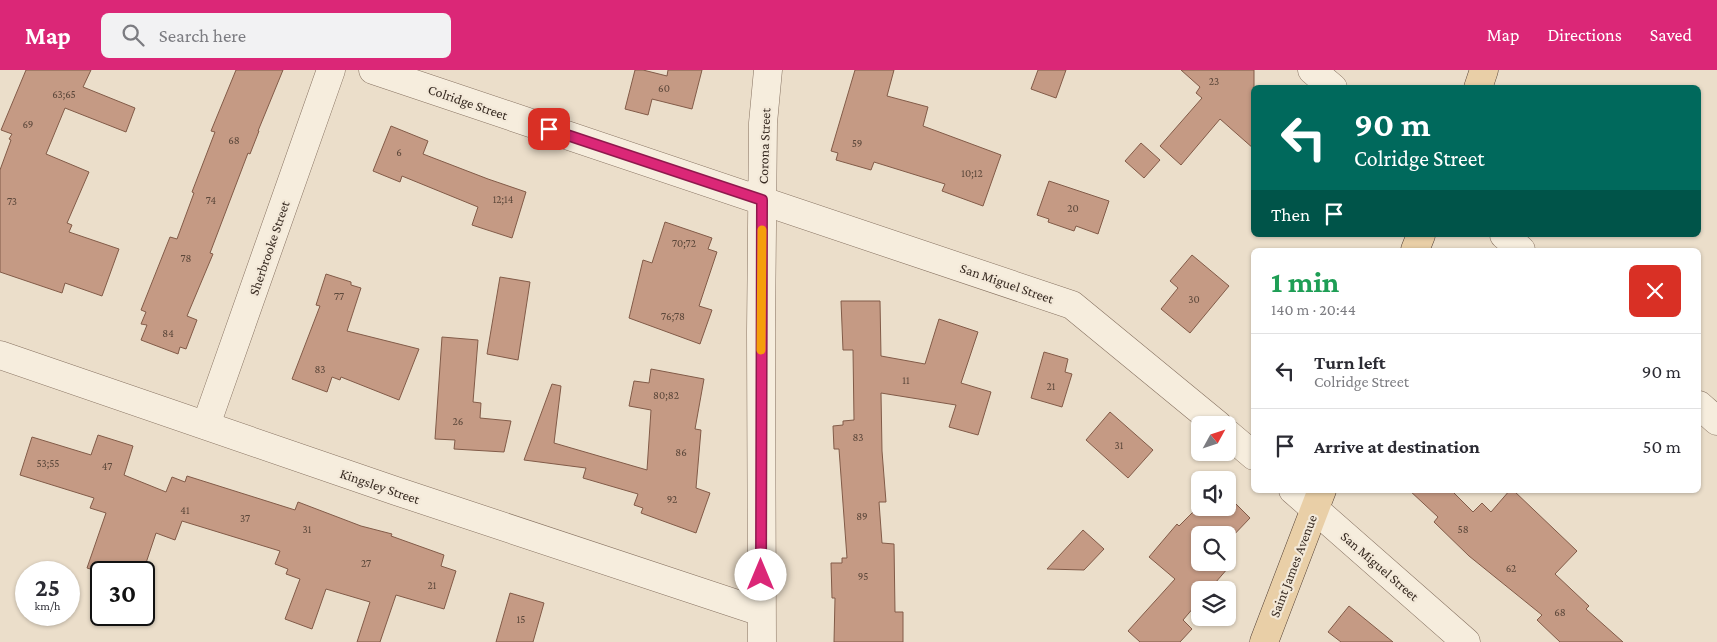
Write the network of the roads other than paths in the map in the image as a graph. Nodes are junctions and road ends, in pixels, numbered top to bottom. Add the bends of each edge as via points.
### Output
1 (331, 70) edge
2 (373, 70) edge
3 (768, 70) edge
4 (1312, 70) edge
5 (1484, 70) edge
6 (1330, 85) edge
7 (1479, 85) edge
8 (762, 200) junction
9 (1506, 237) edge
10 (1519, 248) edge
11 (0, 355) edge
12 (1701, 407) edge
13 (1207, 416) edge
14 (1717, 421) edge
15 (206, 425) junction
16 (1236, 441) edge
17 (1251, 453) edge
18 (1301, 493) edge
19 (1318, 499) edge
20 (761, 612) junction
21 (762, 642) edge
22 (1264, 642) edge
23 (1466, 642) edge

1 - 15 street, Sherbrooke Street
2 - 8 street, Colridge Street
3 - 8 street, Corona Street via 763,123
4 - 6 street
5 - 7 main road
8 - 13 street, San Miguel Street via 1072,305
8 - 20 street, Corona Street
9 - 10 street
11 - 15 street, Kingsley Street
12 - 14 street
15 - 20 street, Kingsley Street
16 - 17 street
18 - 19 street, San Miguel Street
19 - 22 main road, Saint James Avenue
19 - 23 street, San Miguel Street
20 - 21 street, Corona Street

